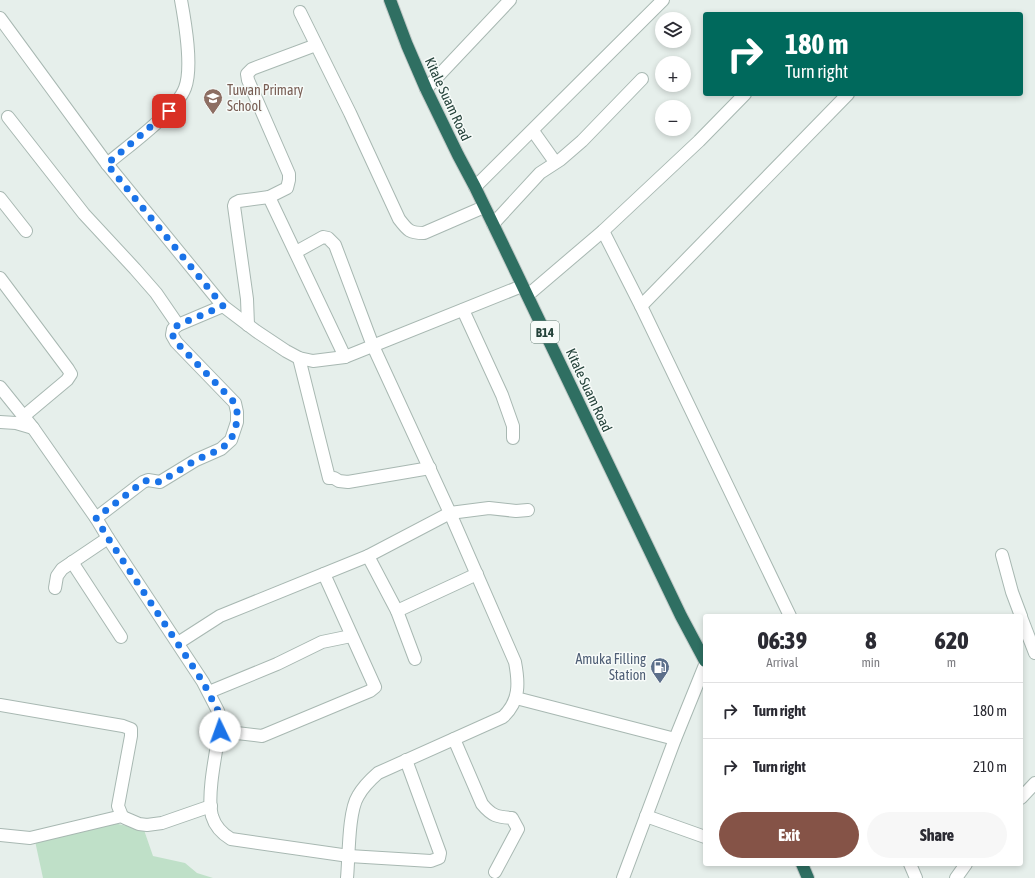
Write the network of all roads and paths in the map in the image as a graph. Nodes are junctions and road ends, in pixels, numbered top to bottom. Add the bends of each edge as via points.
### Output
1 (181, 0) edge
2 (390, 0) edge
3 (510, 0) edge
4 (663, 0) edge
5 (300, 12) dead end
6 (0, 18) edge
7 (316, 45) junction
8 (642, 79) dead end
9 (426, 89) junction
10 (743, 96) edge
11 (846, 96) edge
12 (8, 117) dead end
13 (533, 131) junction
14 (555, 162) junction
15 (107, 164) junction
16 (475, 187) junction
17 (269, 197) junction
18 (0, 198) edge
19 (484, 207) junction
20 (493, 224) junction
21 (26, 231) dead end
22 (603, 231) junction
23 (296, 252) junction
24 (0, 278) edge
25 (525, 291) junction
26 (223, 306) junction
27 (641, 306) junction
28 (463, 310) junction
29 (178, 325) junction
30 (248, 325) junction
31 (374, 346) junction
32 (345, 357) junction
33 (299, 358) junction
34 (0, 387) edge
35 (24, 416) junction
36 (0, 422) edge
37 (34, 428) junction
38 (513, 438) dead end
39 (430, 468) junction
40 (528, 510) dead end
41 (450, 512) junction
42 (96, 518) junction
43 (108, 538) junction
44 (1002, 555) dead end
45 (368, 556) junction
46 (72, 562) junction
47 (324, 574) junction
48 (477, 574) junction
49 (55, 588) dead end
50 (397, 611) junction
51 (789, 614) edge
52 (1020, 614) edge
53 (1023, 622) edge
54 (351, 636) junction
55 (121, 637) dead end
56 (178, 643) junction
57 (1035, 653) edge
58 (703, 657) edge
59 (416, 659) dead end
60 (703, 670) edge
61 (209, 692) junction
62 (516, 698) junction
63 (0, 705) edge
64 (220, 731) junction
65 (454, 739) junction
66 (675, 739) junction
67 (406, 760) junction
68 (1035, 783) edge
69 (1023, 796) edge
70 (211, 806) junction
71 (122, 816) junction
72 (646, 816) junction
73 (0, 835) edge
74 (703, 836) edge
75 (349, 856) junction
76 (803, 866) edge
77 (911, 866) edge
78 (965, 866) edge
79 (495, 872) dead end
80 (347, 878) edge
81 (623, 878) edge
82 (808, 878) edge
83 (916, 878) edge
84 (956, 878) edge

1 - 15 street via 188,55 186,87 177,102 161,119
2 - 9 highway, Kitale Suam Road / B14
3 - 9 street
4 - 13 street
5 - 7 street
6 - 15 street
7 - 17 street via 252,69 248,74 248,80 289,174 287,188
7 - 19 street via 406,229 414,233 424,232
8 - 14 street via 582,141
9 - 16 highway, Kitale Suam Road / B14
10 - 22 street
11 - 27 street
12 - 29 street via 84,214 156,294
13 - 14 street
13 - 16 street
14 - 20 street via 540,172
15 - 26 street
16 - 19 highway, Kitale Suam Road / B14
17 - 23 street
17 - 30 street via 239,201 234,206 247,299
18 - 21 street
19 - 20 highway, Kitale Suam Road / B14
20 - 25 highway, Kitale Suam Road / B14
22 - 25 street
22 - 27 street
23 - 31 street via 323,238 328,238 335,245
23 - 32 street
24 - 35 street via 71,374
25 - 28 street
25 - 58 highway, Kitale Suam Road / B14
26 - 29 street
26 - 30 street
27 - 51 street
28 - 31 street
28 - 38 street via 502,395 513,426
29 - 42 street via 172,334 176,342 235,403 237,422 231,440 221,449 196,460 160,482 143,482
30 - 33 street
31 - 32 street
31 - 39 street
32 - 33 street via 314,361
33 - 39 street via 329,478 348,482
34 - 35 street
35 - 37 street
36 - 37 street
37 - 42 street
39 - 41 street
40 - 41 street via 489,508
41 - 45 street
41 - 48 street
42 - 43 street
43 - 46 street
43 - 56 street
44 - 52 street
45 - 47 street
45 - 50 street
46 - 49 street via 57,576
46 - 55 street
47 - 54 street
47 - 56 street via 220,616
48 - 50 street
48 - 62 street via 515,662
50 - 59 street
53 - 57 street
54 - 61 street via 322,642
54 - 64 street via 375,687 370,691 262,736
56 - 61 street
60 - 66 street
61 - 64 street via 221,721
62 - 65 street via 513,707 503,717
62 - 66 street
63 - 71 street via 131,729 118,806
64 - 70 street via 211,789
65 - 67 street
65 - 79 street via 482,804 488,812 497,817 512,818 518,829
66 - 72 street
67 - 75 street via 378,773 368,781 357,797 352,809
67 - 75 street via 440,853 439,858 431,861
68 - 69 street
70 - 71 street via 154,825 139,824
70 - 75 street via 212,816 219,829 231,839
71 - 73 street via 30,838
72 - 74 street
72 - 81 street
75 - 80 street
76 - 82 highway
77 - 83 street
78 - 84 street

